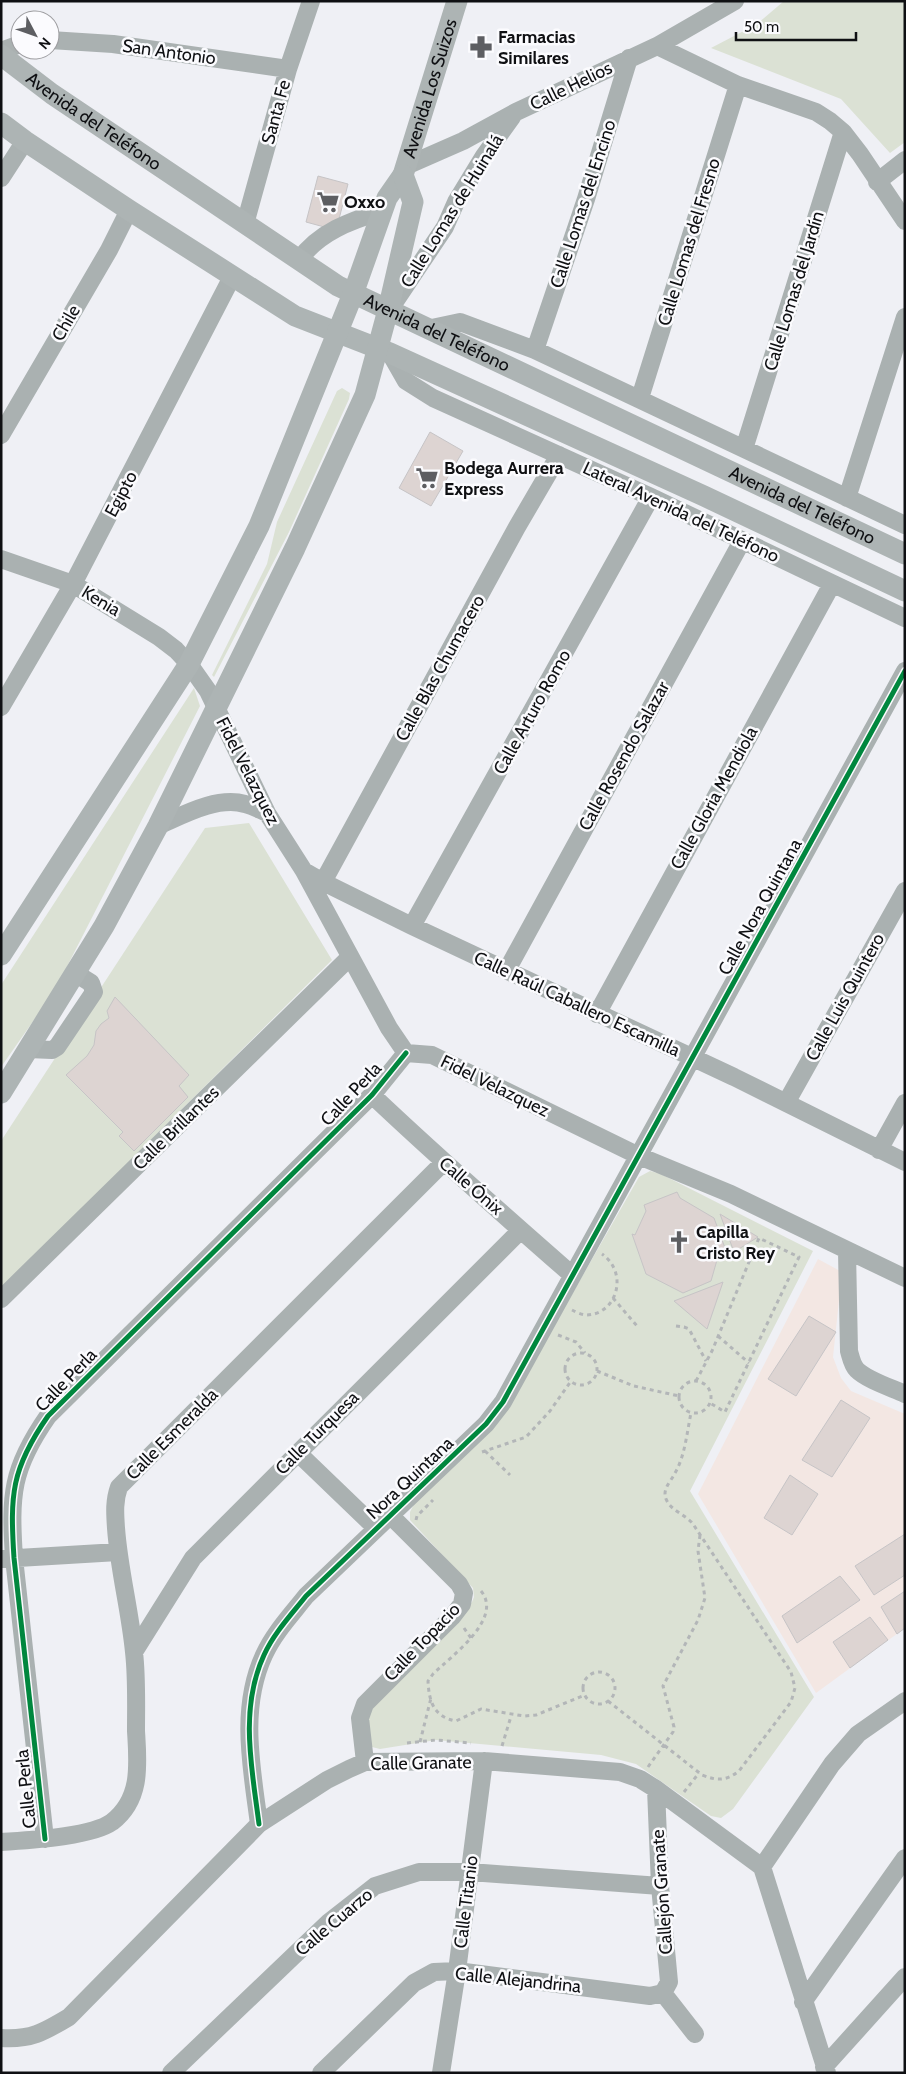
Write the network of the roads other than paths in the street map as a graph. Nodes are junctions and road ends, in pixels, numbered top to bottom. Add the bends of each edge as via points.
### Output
1 (311, 1) edge
2 (457, 1) edge
3 (735, 1) edge
4 (60, 41) edge
5 (657, 46) junction
6 (1, 55) edge
7 (629, 58) junction
8 (288, 69) junction
9 (738, 85) junction
10 (516, 112) junction
11 (1, 123) edge
12 (843, 132) junction
13 (25, 141) junction
14 (905, 160) edge
15 (404, 171) junction
16 (1, 178) edge
17 (877, 182) junction
18 (129, 210) junction
19 (382, 211) junction
20 (905, 220) edge
21 (245, 224) junction
22 (299, 260) junction
23 (232, 277) junction
24 (349, 303) junction
25 (905, 316) edge
26 (427, 329) junction
27 (336, 333) junction
28 (385, 334) junction
29 (535, 350) junction
30 (640, 398) junction
31 (684, 420) junction
32 (1, 435) edge
33 (672, 446) junction
34 (744, 449) junction
35 (559, 455) junction
36 (704, 496) junction
37 (651, 497) junction
38 (847, 498) junction
39 (694, 517) junction
40 (905, 525) edge
41 (742, 541) junction
42 (905, 554) edge
43 (1, 559) edge
44 (73, 584) junction
45 (832, 584) junction
46 (905, 592) edge
47 (905, 618) edge
48 (189, 664) junction
49 (905, 671) edge
50 (1, 707) edge
51 (216, 707) junction
52 (267, 813) junction
53 (158, 826) junction
54 (304, 871) junction
55 (323, 882) junction
56 (905, 891) edge
57 (412, 926) junction
58 (1, 955) edge
59 (350, 957) junction
60 (507, 970) junction
61 (597, 1014) junction
62 (406, 1053) junction
63 (692, 1058) junction
64 (1, 1093) edge
65 (372, 1096) junction
66 (786, 1103) junction
67 (905, 1103) edge
68 (879, 1150) junction
69 (639, 1156) junction
70 (905, 1162) edge
71 (443, 1163) junction
72 (521, 1230) junction
73 (847, 1251) junction
74 (572, 1275) junction
75 (905, 1278) edge
76 (1, 1299) edge
77 (905, 1394) edge
78 (298, 1453) junction
79 (390, 1514) junction
80 (376, 1528) junction
81 (118, 1552) junction
82 (8, 1558) edge
83 (134, 1652) junction
84 (905, 1700) edge
85 (484, 1761) junction
86 (365, 1762) junction
87 (656, 1789) junction
88 (259, 1824) junction
89 (45, 1839) junction
90 (1, 1842) edge
91 (905, 1858) edge
92 (762, 1867) junction
93 (470, 1872) junction
94 (660, 1886) junction
95 (457, 1971) junction
96 (905, 1977) edge
97 (663, 1993) junction
98 (803, 2002) junction
99 (696, 2034) dead end
100 (1, 2038) edge
101 (826, 2070) edge
102 (171, 2073) edge
103 (321, 2073) edge
104 (441, 2073) edge

1 - 8 street, Santa Fe
2 - 15 main road, Avenida Los Suizos
3 - 5 street, Calle Helios
4 - 8 street, San Antonio via 113,44
5 - 7 street, Calle Helios
5 - 9 street
6 - 21 main road, Avenida del Teléfono via 52,94
7 - 10 street, Calle Helios
7 - 29 street, Calle Lomas del Encino
8 - 21 street, Santa Fe
9 - 12 street via 816,112
9 - 30 street, Calle Lomas del Fresno
10 - 15 street, Calle Helios
10 - 28 street, Calle Lomas de Huinalá via 456,202
11 - 13 main road, Avenida del Teléfono
12 - 17 street
12 - 34 street, Calle Lomas del Jardín
13 - 16 street
13 - 18 main road, Avenida del Teléfono
14 - 17 street
15 - 19 main road, Avenida Los Suizos
15 - 28 main road, Avenida Los Suizos via 413,202
17 - 20 street
18 - 23 main road, Avenida del Teléfono
18 - 32 street, Chile
19 - 22 street via 350,221 324,236
19 - 24 main road, Avenida Los Suizos
21 - 22 main road, Avenida del Teléfono
22 - 24 main road, Avenida del Teléfono via 338,286
23 - 27 main road, Avenida del Teléfono via 295,316
23 - 44 street, Egipto
24 - 27 main road, Avenida Los Suizos
24 - 28 main road, Avenida del Teléfono
25 - 38 street
26 - 28 main road, Avenida del Teléfono
26 - 29 street via 460,322
26 - 33 main road, Avenida del Teléfono
27 - 28 main road, Avenida del Teléfono
27 - 48 main road, Avenida Los Suizos via 259,526
28 - 35 street, Lateral Avenida del Teléfono via 406,381 432,398
28 - 36 main road, Avenida del Teléfono
28 - 51 main road, Avenida Los Suizos via 365,395 295,548
29 - 30 street
30 - 31 street
31 - 33 street
31 - 34 street
33 - 42 main road, Avenida del Teléfono
34 - 38 street
35 - 37 street, Lateral Avenida del Teléfono
35 - 55 street, Calle Blas Chumacero
36 - 39 street
36 - 46 main road, Avenida del Teléfono
37 - 39 street, Lateral Avenida del Teléfono
37 - 57 street, Calle Arturo Romo
38 - 40 street
39 - 41 street, Lateral Avenida del Teléfono
41 - 45 street, Lateral Avenida del Teléfono
41 - 60 street, Calle Rosendo Salazar
43 - 44 street, Kenia
44 - 48 street, Kenia via 159,637
44 - 50 street, Egipto
45 - 47 street, Lateral Avenida del Teléfono
45 - 61 street, Calle Gloria Mendiola
48 - 51 street, Fidel Velazquez
48 - 58 main road, Avenida Los Suizos
49 - 63 street, Calle Nora Quintana
51 - 52 street, Fidel Velazquez
51 - 53 main road, Avenida Los Suizos
52 - 53 street via 243,804 221,804 197,809
52 - 54 street, Fidel Velazquez
53 - 64 main road, Avenida Los Suizos via 104,926
54 - 55 street, Calle Raúl Caballero Escamilla
54 - 59 street, Fidel Velazquez
55 - 57 street, Calle Raúl Caballero Escamilla
56 - 66 street, Calle Luis Quintero
57 - 60 street, Calle Raúl Caballero Escamilla
59 - 62 street, Fidel Velazquez
59 - 76 street, Calle Brillantes
60 - 61 street, Calle Raúl Caballero Escamilla
61 - 63 street, Calle Raúl Caballero Escamilla
62 - 65 street, Calle Perla
62 - 69 street, Fidel Velazquez via 432,1055
63 - 66 street, Calle Raúl Caballero Escamilla
63 - 69 street, Calle Nora Quintana
65 - 71 street, Calle Ónix
65 - 82 street, Calle Perla via 48,1416 30,1442 16,1475
66 - 68 street, Calle Raúl Caballero Escamilla
67 - 68 street
68 - 70 street, Calle Raúl Caballero Escamilla
69 - 73 street, Fidel Velazquez via 731,1194
69 - 74 street, Nora Quintana
71 - 72 street, Calle Ónix
71 - 81 street, Calle Esmeralda via 119,1487 115,1499
72 - 74 street, Calle Ónix
72 - 78 street, Calle Turquesa
73 - 75 street, Fidel Velazquez
73 - 77 street via 849,1351 852,1362 865,1376
74 - 79 street, Nora Quintana via 503,1402 466,1443
78 - 80 street
78 - 83 street, Calle Turquesa via 193,1558
79 - 80 street, Nora Quintana
79 - 86 street, Calle Topacio via 459,1584 464,1593 462,1604 452,1617 365,1704 360,1718
80 - 88 street, Nora Quintana via 306,1596 264,1655 250,1697 250,1750
81 - 82 street
81 - 83 street, Calle Esmeralda
82 - 89 street, Calle Perla
83 - 89 street, Calle Esmeralda via 138,1775 132,1797 112,1822 97,1829
84 - 92 street via 858,1734 832,1764
85 - 86 street, Calle Granate
85 - 87 street, Calle Granate via 620,1772
85 - 93 street, Calle Titanio
86 - 88 street, Calle Granate via 327,1780
87 - 92 street, Calle Granate
87 - 94 street, Callejón Granate
88 - 100 street, Calle Granate via 69,2017 41,2034
89 - 90 street, Calle Esmeralda
91 - 98 street
92 - 98 street
93 - 94 street, Calle Cuarzo
93 - 95 street, Calle Titanio
93 - 102 street, Calle Cuarzo via 419,1872 376,1886 329,1922
94 - 97 street, Callejón Granate via 669,1982
95 - 97 street, Calle Alejandrina via 650,1996
95 - 103 street, Calle Alejandrina via 434,1972 414,1983
95 - 104 street, Calle Titanio
96 - 101 street
97 - 99 street
98 - 101 street

